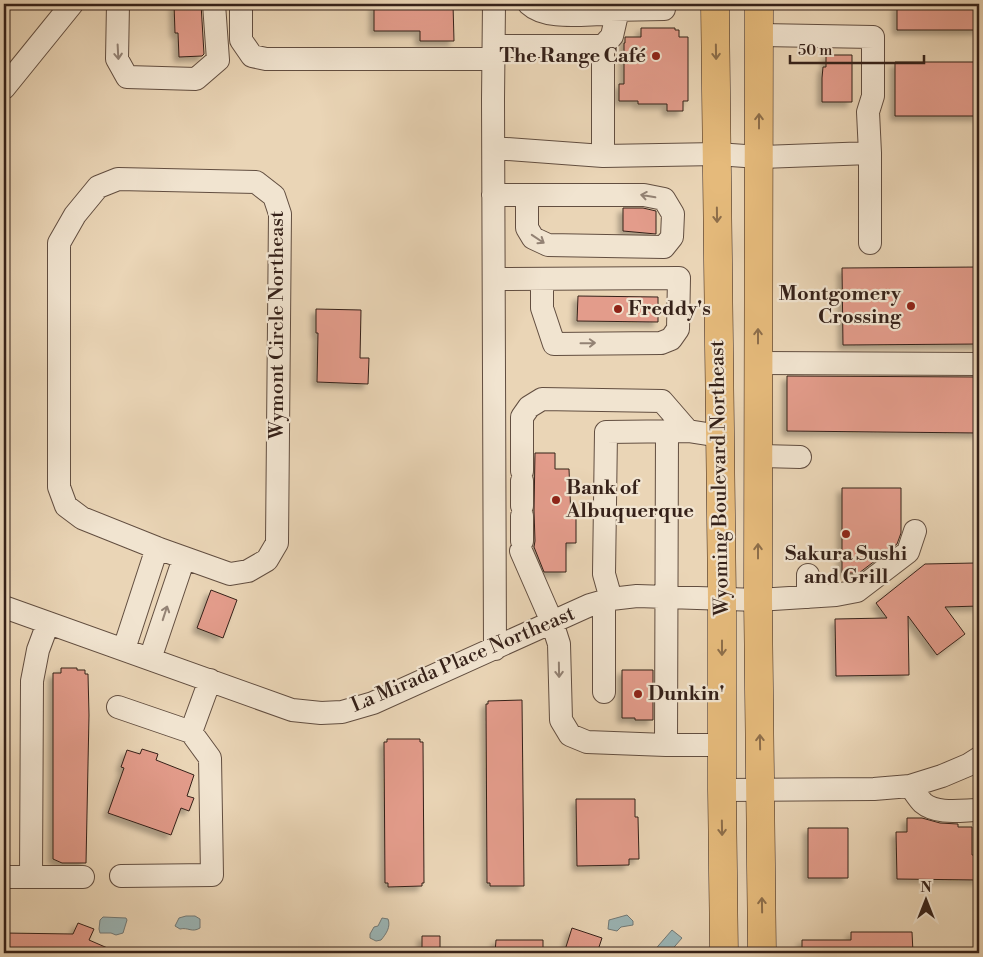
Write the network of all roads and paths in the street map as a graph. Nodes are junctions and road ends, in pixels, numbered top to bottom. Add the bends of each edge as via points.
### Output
1 (72, 4) edge
2 (118, 4) edge
3 (214, 4) edge
4 (241, 4) edge
5 (494, 4) edge
6 (528, 4) edge
7 (554, 4) edge
8 (578, 4) edge
9 (715, 4) edge
10 (759, 4) edge
11 (669, 5) edge
12 (608, 8) edge
13 (759, 35) junction
14 (241, 40) junction
15 (603, 46) junction
16 (218, 50) junction
17 (494, 52) junction
18 (4, 88) edge
19 (494, 148) junction
20 (870, 153) junction
21 (717, 154) junction
22 (603, 156) junction
23 (759, 157) junction
24 (493, 195) junction
25 (526, 196) junction
26 (870, 243) dead end
27 (494, 279) junction
28 (534, 279) junction
29 (758, 363) junction
30 (979, 364) edge
31 (678, 432) junction
32 (720, 436) junction
33 (758, 456) junction
34 (800, 457) dead end
35 (915, 531) dead end
36 (157, 548) junction
37 (184, 558) junction
38 (667, 597) junction
39 (608, 600) junction
40 (722, 600) junction
41 (758, 600) junction
42 (4, 607) edge
43 (552, 622) junction
44 (48, 623) junction
45 (495, 649) junction
46 (124, 650) junction
47 (150, 659) junction
48 (210, 680) junction
49 (604, 692) dead end
50 (118, 707) dead end
51 (191, 732) junction
52 (666, 745) junction
53 (722, 746) junction
54 (978, 762) edge
55 (910, 786) junction
56 (722, 790) junction
57 (761, 790) junction
58 (979, 810) edge
59 (121, 876) dead end
60 (4, 877) edge
61 (31, 877) junction
62 (84, 877) dead end
63 (724, 953) edge
64 (762, 953) edge

1 - 18 street
2 -> 16 street via 117,59 127,77 196,79 218,60
3 - 16 street
4 - 14 street
5 - 17 street
6 - 12 street via 536,11 554,14 607,14
7 - 8 street
9 -> 21 main road, Wyoming Boulevard Northeast
10 - 13 main road, Wyoming Boulevard Northeast
11 - 12 street
12 - 15 street via 612,36
13 - 20 street via 873,37 873,96 868,112
23 -> 13 main road, Wyoming Boulevard Northeast
14 - 16 street
14 - 17 street via 252,56 266,59
15 - 17 street
15 - 22 street
17 - 19 street
19 - 22 street
19 - 24 street
20 - 23 street
20 - 26 street
21 - 22 street
21 - 23 street
21 -> 32 main road, Wyoming Boulevard Northeast
29 -> 23 main road, Wyoming Boulevard Northeast
24 - 25 street
24 - 27 street
25 -> 25 street via 527,228 533,238 548,245 664,247 672,237 673,214 664,199 644,195
27 - 28 street
27 - 45 street
28 -> 28 street via 528,316 534,330 554,344 660,342 671,339 678,330 679,278
29 - 30 street
29 - 33 main road, Wyoming Boulevard Northeast
31 - 32 street
31 - 38 street
31 - 39 street via 606,432 604,574
31 - 43 street via 662,401 542,399 529,407 522,417 522,546
32 - 40 main road, Wyoming Boulevard Northeast
33 - 34 street
41 -> 33 main road, Wyoming Boulevard Northeast
35 - 41 street, La Mirada Place Northeast via 908,552 857,591 836,595 808,586
36 - 37 street, Wymont Circle Northeast
36 - 37 street, Wymont Circle Northeast via 82,518 66,506 59,487 59,243 75,215 98,187 118,178 256,182 274,196 280,214 277,543 266,560 248,571 230,574
36 - 46 street
47 -> 37 street
38 - 39 street, La Mirada Place Northeast via 637,596
38 - 40 street, La Mirada Place Northeast
38 - 52 street
39 - 43 street, La Mirada Place Northeast
39 - 49 street
40 - 41 street, La Mirada Place Northeast
40 -> 53 main road, Wyoming Boulevard Northeast
57 -> 41 main road, Wyoming Boulevard Northeast
42 - 44 street, La Mirada Place Northeast
43 - 45 street, La Mirada Place Northeast
43 -> 52 street via 559,644 561,720 570,735 586,742
44 - 46 street, La Mirada Place Northeast
44 - 61 street via 32,681
45 - 48 street, La Mirada Place Northeast via 373,703 342,712 292,710
46 - 47 street, La Mirada Place Northeast
47 - 48 street, La Mirada Place Northeast
48 - 51 street
50 - 51 street
51 - 59 street via 210,758 212,875
52 - 53 street
53 - 56 main road, Wyoming Boulevard Northeast
54 - 55 street
55 - 57 street
55 - 58 street via 928,806 942,810
56 - 57 street
56 -> 63 main road, Wyoming Boulevard Northeast
64 -> 57 main road, Wyoming Boulevard Northeast
60 - 61 street
61 - 62 street

